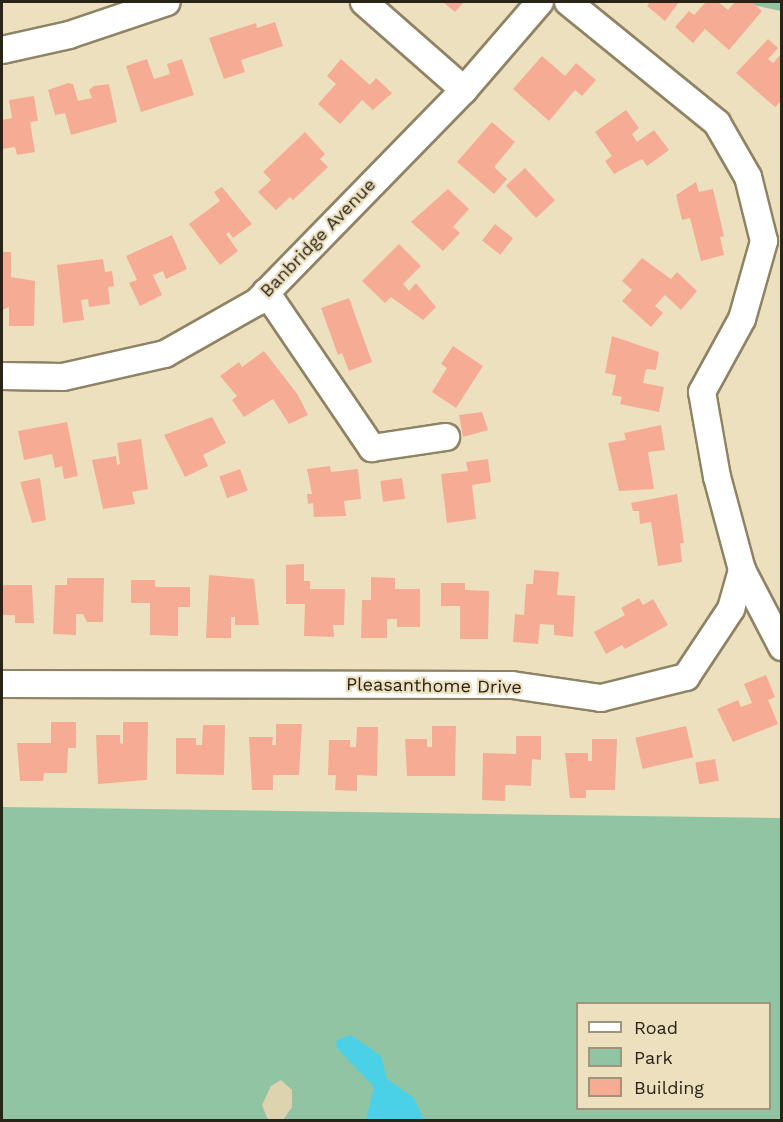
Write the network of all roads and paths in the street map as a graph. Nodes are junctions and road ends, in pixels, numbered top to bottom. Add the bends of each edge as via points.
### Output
1 (167, 2) edge
2 (364, 2) edge
3 (540, 2) edge
4 (568, 2) edge
5 (2, 50) edge
6 (464, 90) junction
7 (266, 292) junction
8 (2, 376) edge
9 (446, 437) dead end
10 (742, 570) junction
11 (782, 646) edge
12 (2, 684) edge

1 - 5 street via 69,35
2 - 6 street
3 - 6 street, Banbridge Avenue
4 - 10 street via 717,123 747,177 764,241 742,319 702,392 717,477
6 - 7 street, Banbridge Avenue
7 - 8 street, Banbridge Avenue via 257,302 165,354 63,377
7 - 9 street via 372,448
10 - 11 street
10 - 12 street, Pleasanthome Drive via 731,609 686,677 601,698 512,685

